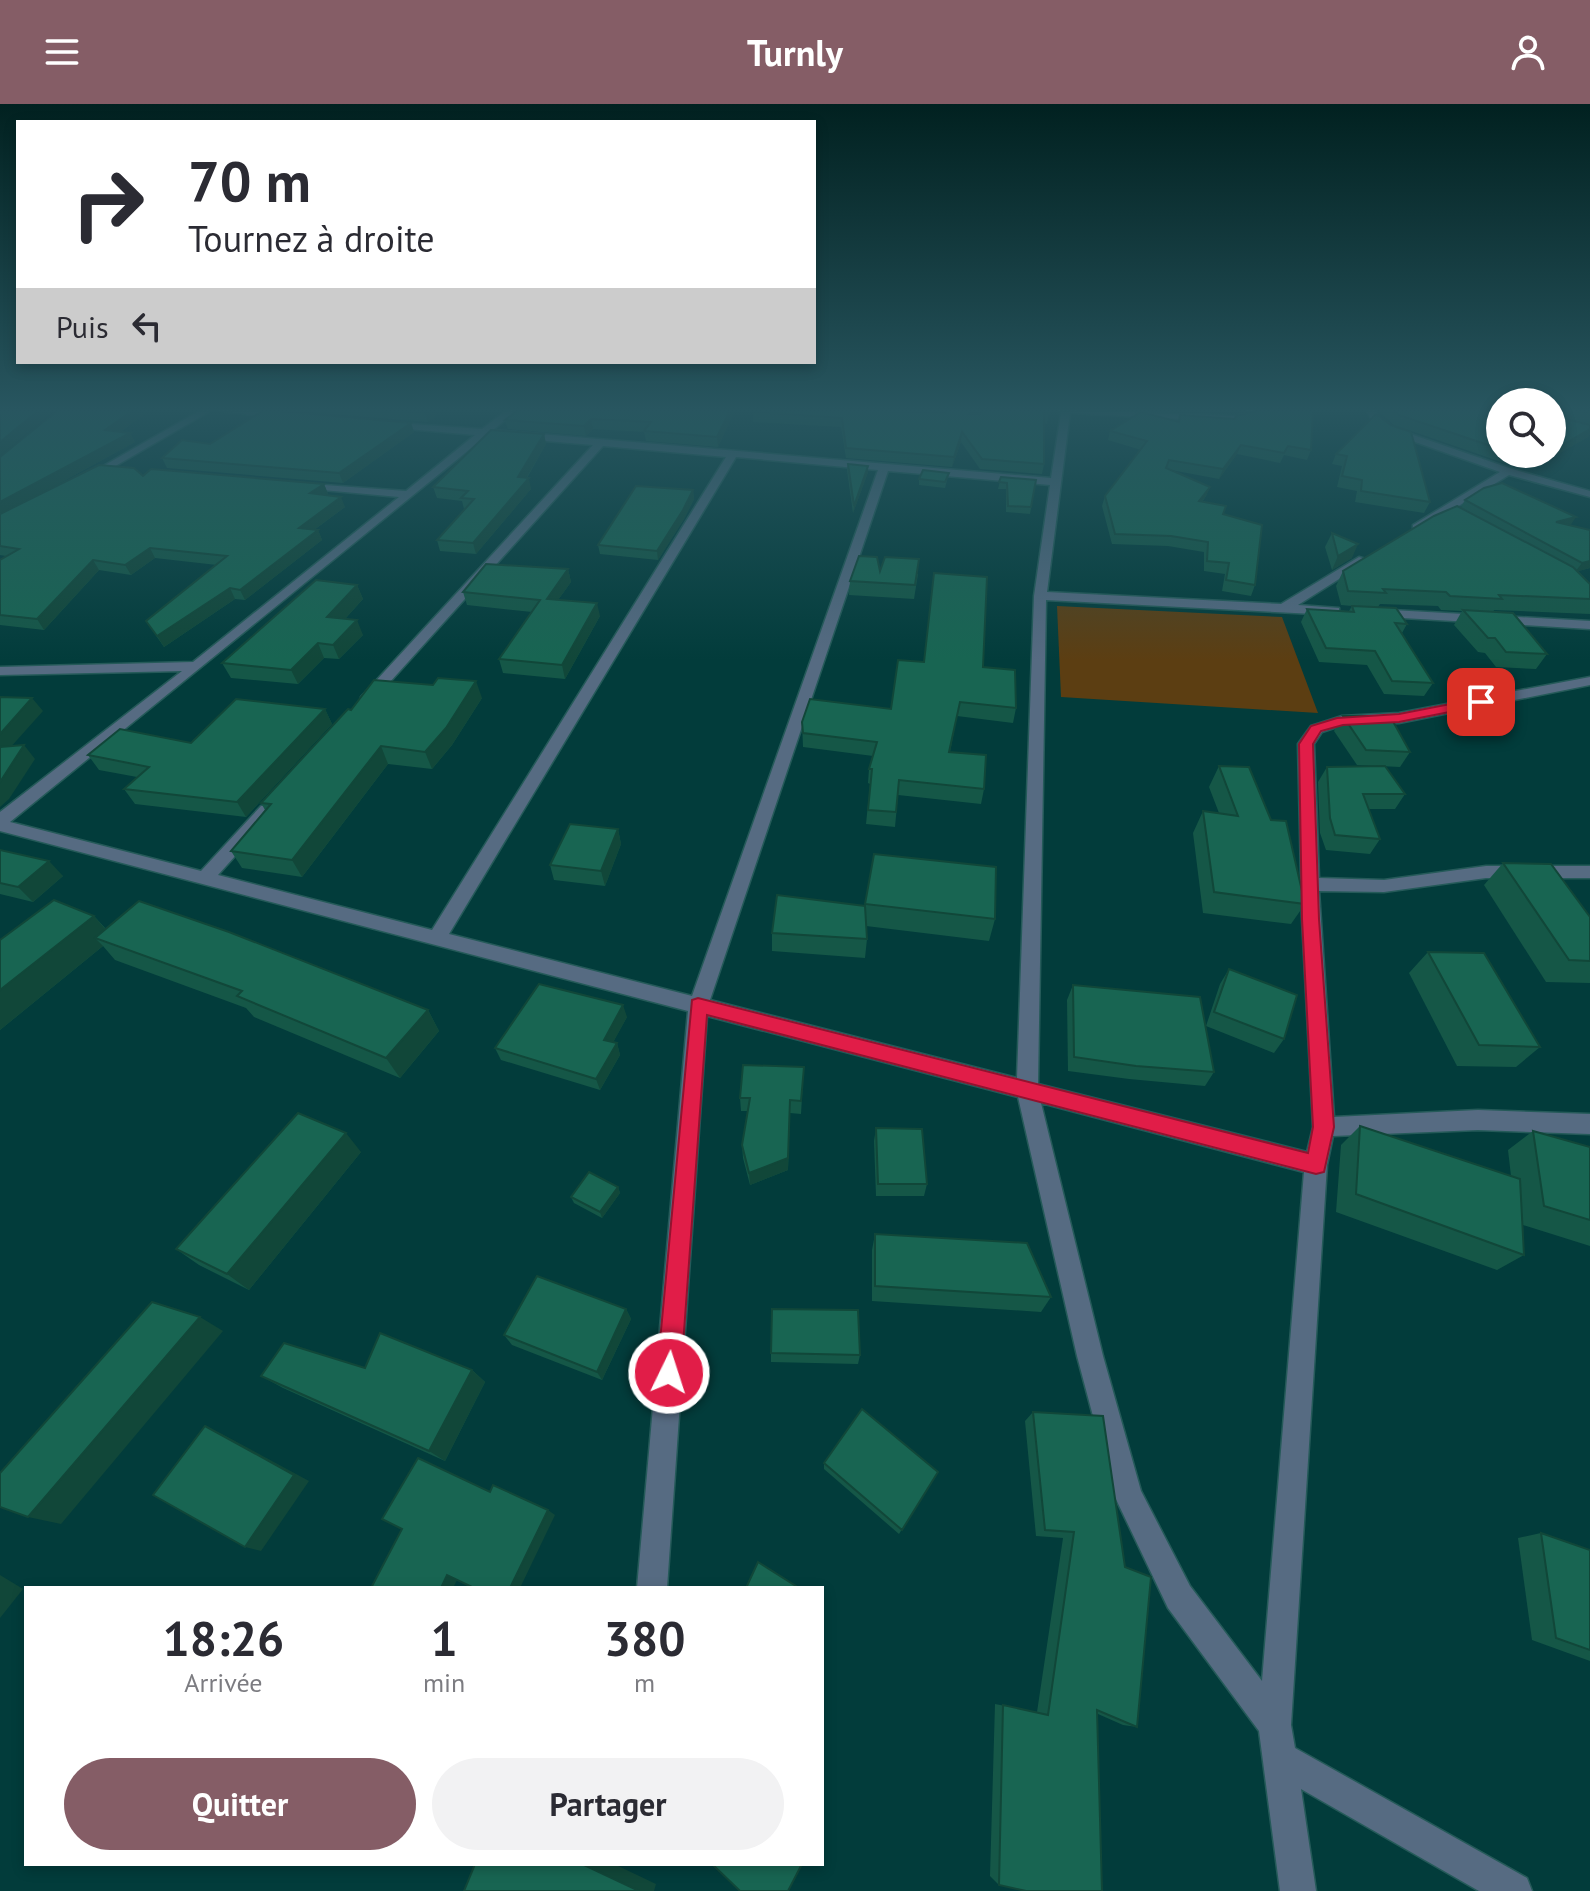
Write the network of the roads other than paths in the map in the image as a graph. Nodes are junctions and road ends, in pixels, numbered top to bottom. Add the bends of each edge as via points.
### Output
1 (401, 493) edge
2 (554, 493) edge
3 (709, 493) edge
4 (875, 493) edge
5 (1054, 493) edge
6 (1471, 493) edge
7 (408, 494) joint
8 (1446, 509) junction
9 (1459, 516) edge
10 (1406, 534) edge
11 (1379, 550) edge
12 (1040, 596) junction
13 (1284, 608) junction
14 (1345, 611) edge
15 (1361, 612) edge
16 (1590, 625) edge
17 (197, 666) junction
18 (0, 671) edge
19 (1590, 681) edge
20 (355, 713) edge
21 (280, 796) edge
22 (0, 823) edge
23 (1590, 872) edge
24 (205, 878) junction
25 (1310, 884) junction
26 (437, 938) junction
27 (698, 1006) junction
28 (1027, 1090) junction
29 (1590, 1124) edge
30 (1324, 1127) junction
31 (1316, 1165) junction
32 (652, 1586) edge
33 (1278, 1742) junction
34 (1298, 1891) edge
35 (1514, 1891) edge

1 - 7 street
2 - 20 street
3 - 26 street
4 - 27 street
5 - 12 street
6 - 8 street
7 - 17 street
8 - 9 street
8 - 10 street
11 - 13 street
12 - 13 street
12 - 28 street
13 - 14 street
15 - 16 street
17 - 18 street
17 - 22 street
19 - 25 street via 1316,729 1305,753
21 - 24 street
22 - 24 street
23 - 25 street via 1486,872 1384,886
24 - 26 street
25 - 30 street
26 - 27 street
27 - 28 street
27 - 32 street
28 - 31 street
28 - 33 street via 1128,1495 1179,1597
29 - 30 street via 1478,1120
30 - 31 street
31 - 33 street
33 - 34 street
33 - 35 street

